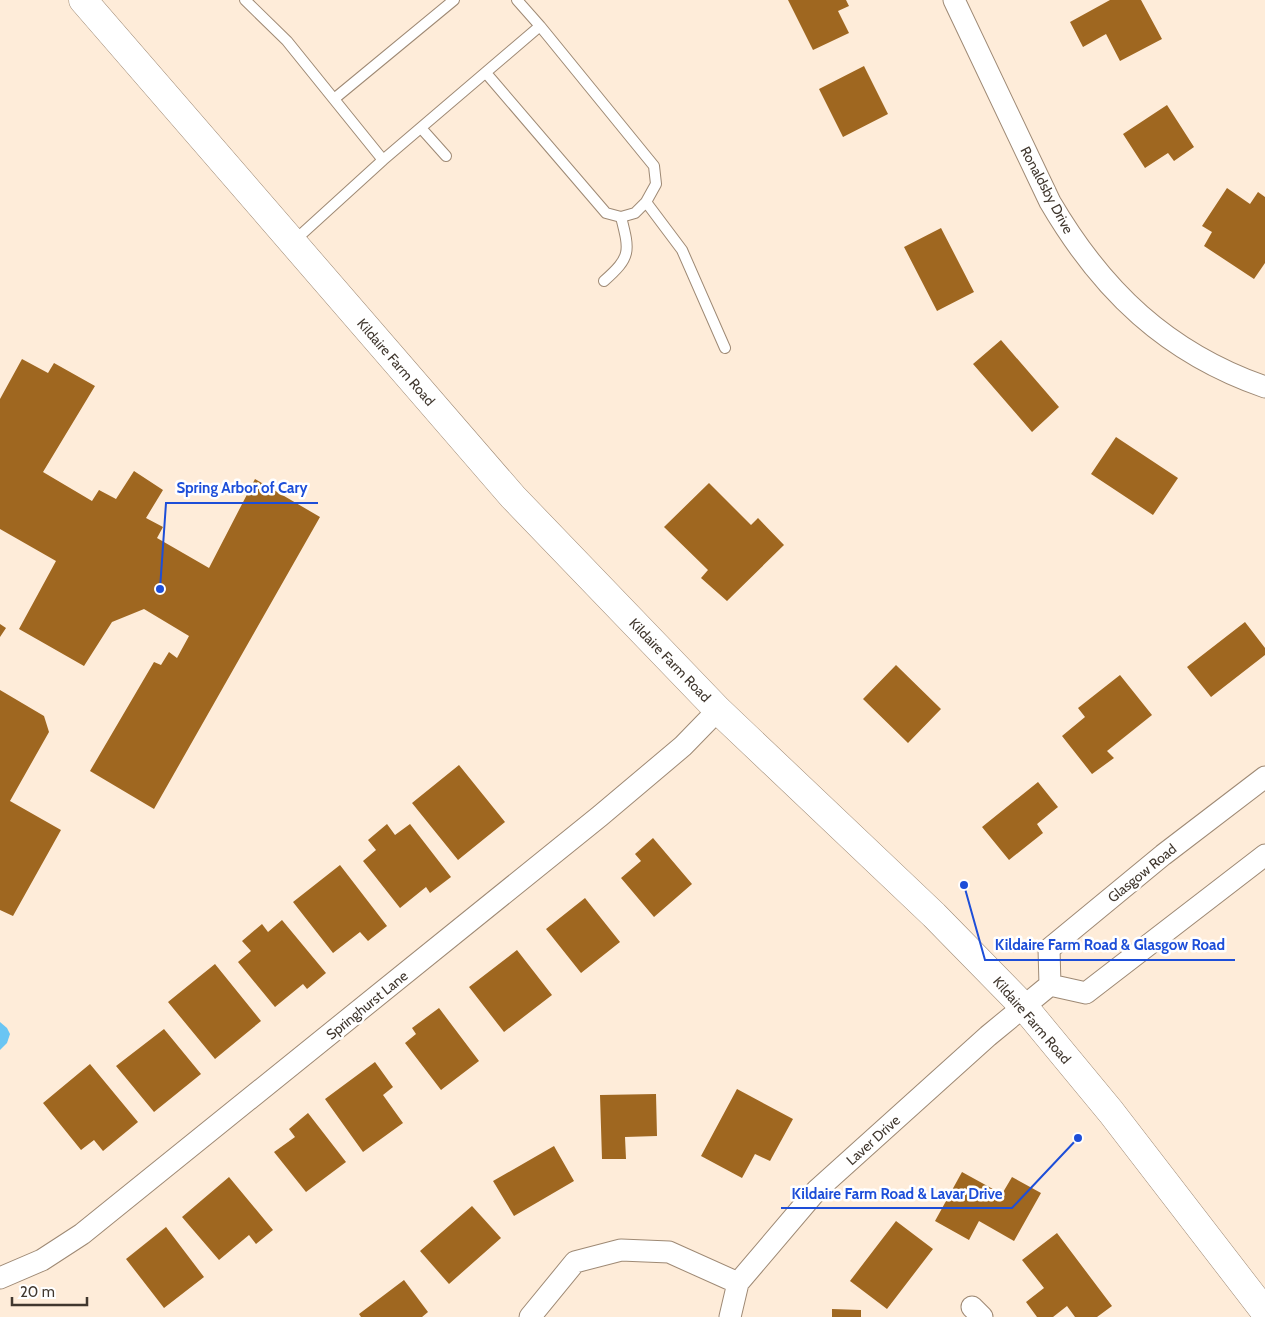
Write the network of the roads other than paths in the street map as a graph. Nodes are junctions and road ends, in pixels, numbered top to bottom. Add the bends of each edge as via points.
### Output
1 (83, 0) edge
2 (245, 0) edge
3 (454, 0) edge
4 (517, 0) edge
5 (954, 0) edge
6 (540, 26) junction
7 (486, 73) junction
8 (334, 99) junction
9 (421, 128) junction
10 (446, 156) dead end
11 (383, 160) junction
12 (646, 202) junction
13 (621, 217) junction
14 (292, 243) junction
15 (604, 281) dead end
16 (725, 348) dead end
17 (1265, 386) edge
18 (718, 710) junction
19 (1265, 777) edge
20 (1265, 855) edge
21 (1050, 985) junction
22 (1025, 1008) junction
23 (0, 1278) edge
24 (738, 1283) junction
25 (1265, 1312) edge
26 (530, 1317) edge
27 (730, 1317) edge

1 - 14 main road, Kildaire Farm Road
2 - 8 lane via 287,41
3 - 8 lane
4 - 6 lane
5 - 17 street, Ronaldsby Drive via 1050,202 1091,266 1146,320 1183,348 1218,367
6 - 7 lane
6 - 12 lane via 654,166 656,184
7 - 9 lane
7 - 13 lane via 606,213
8 - 11 lane
9 - 10 lane
9 - 11 lane
11 - 14 lane
12 - 13 lane via 635,212
12 - 16 lane via 682,250
13 - 15 lane via 627,239 626,257
14 - 18 main road, Kildaire Farm Road via 513,497
18 - 22 main road, Kildaire Farm Road via 934,914
18 - 23 street, Springhurst Lane via 683,746 600,816 82,1234 42,1260
19 - 21 street, Glasgow Road via 1163,855 1049,949
20 - 21 street via 1086,993
21 - 22 street
22 - 24 street, Laver Drive via 988,1036 817,1190
22 - 25 main road, Kildaire Farm Road via 1111,1112
24 - 26 street via 669,1252 621,1250 575,1262
24 - 27 street, Laver Drive

